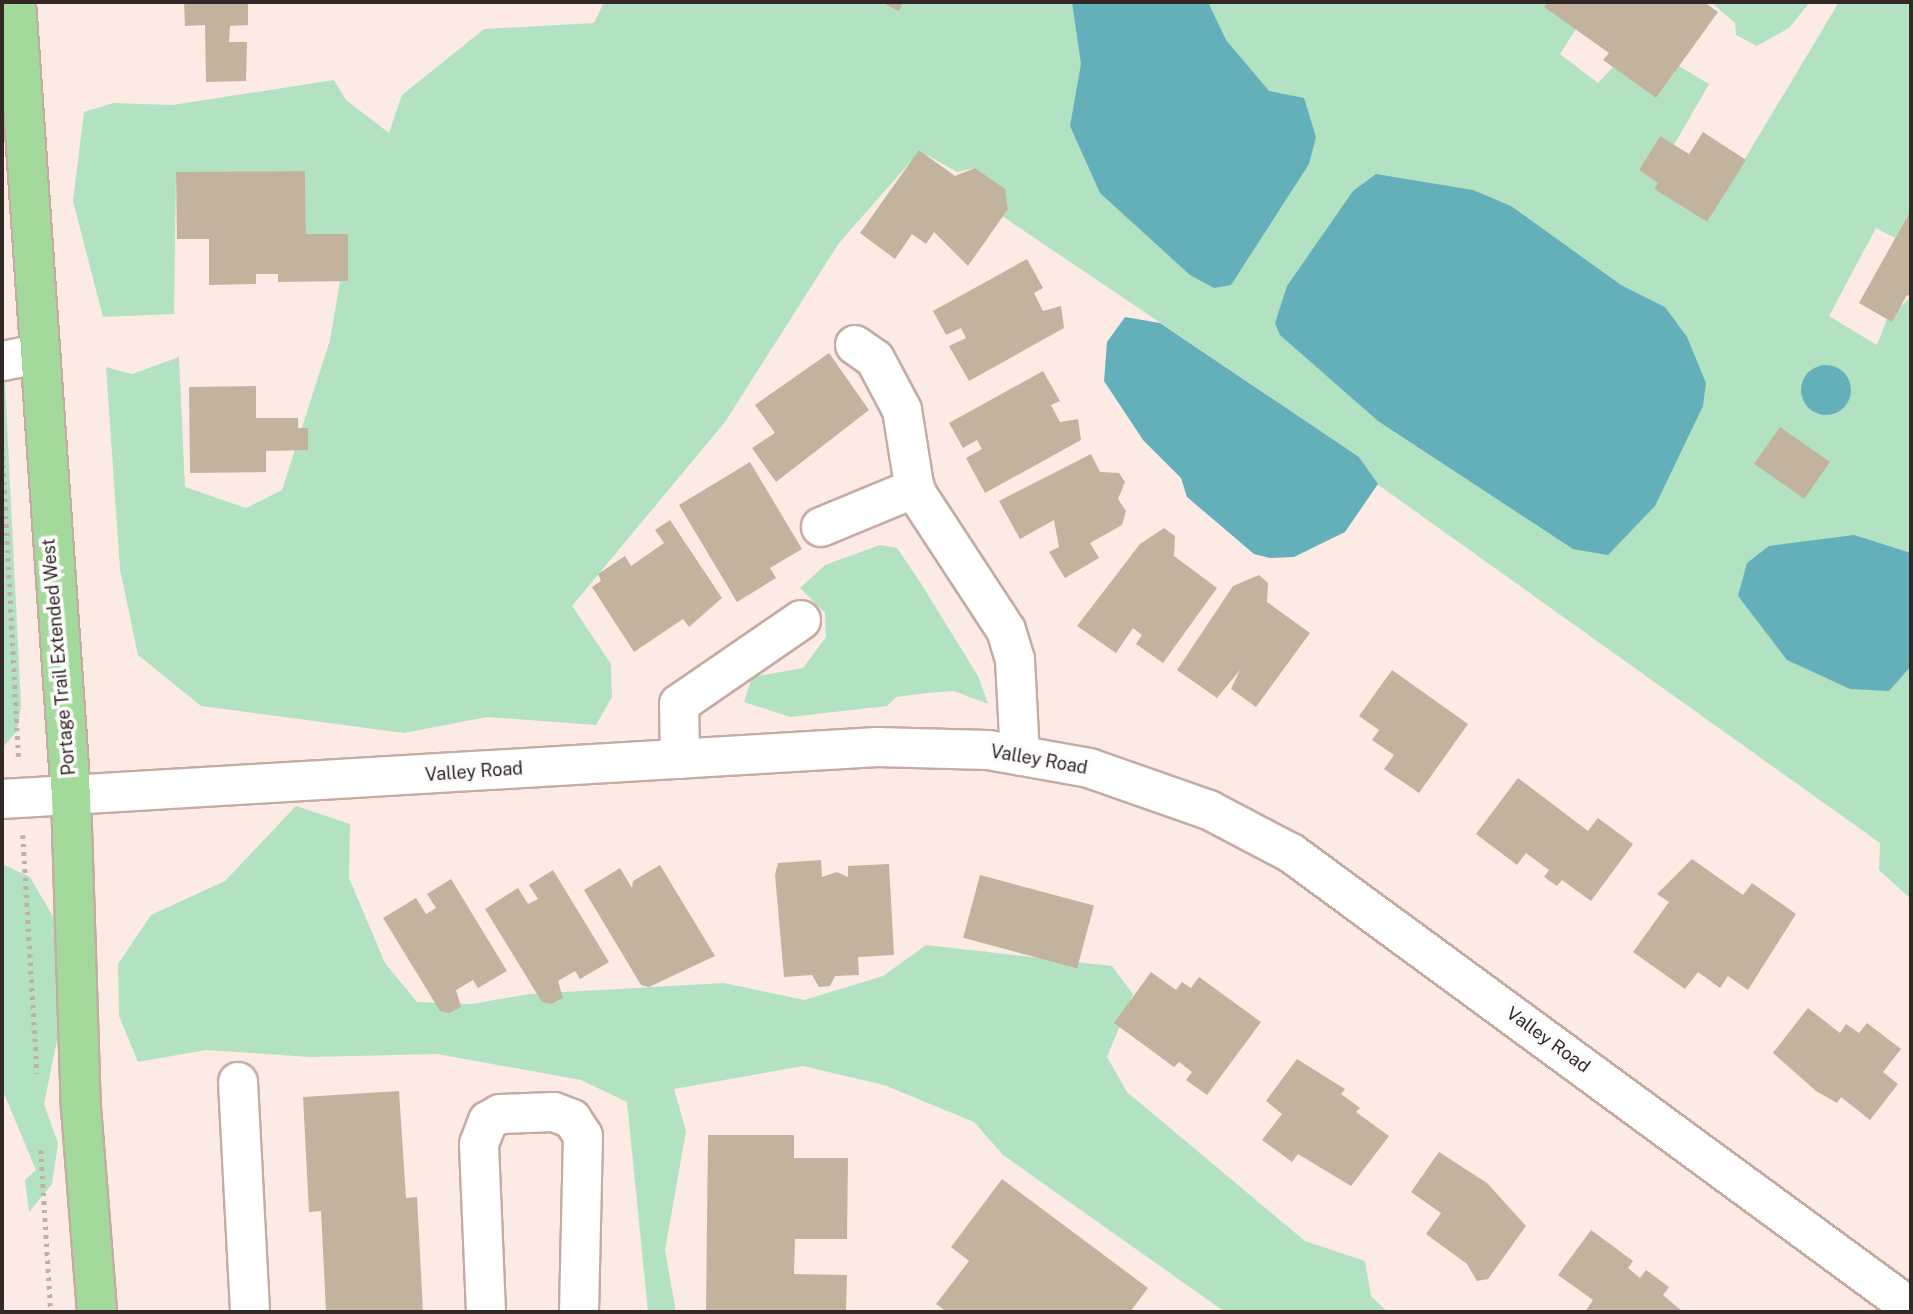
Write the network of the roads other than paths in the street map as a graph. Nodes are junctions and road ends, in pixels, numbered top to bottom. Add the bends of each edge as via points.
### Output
1 (16, 2) edge
2 (855, 345) dead end
3 (19, 357) edge
4 (915, 488) junction
5 (821, 527) dead end
6 (801, 620) dead end
7 (1020, 756) junction
8 (680, 759) junction
9 (71, 796) junction
10 (12, 799) edge
11 (238, 1082) dead end
12 (1911, 1308) edge
13 (97, 1312) edge
14 (250, 1312) edge
15 (485, 1312) edge
16 (579, 1312) edge

1 - 3 main road, Portage Trail Extended West
2 - 4 street via 875,359 902,410
3 - 9 main road, Portage Trail Extended West
4 - 5 street
4 - 7 street via 1006,630 1015,660
6 - 8 street via 679,704
7 - 8 street, Valley Road via 877,747
7 - 12 street, Valley Road via 1151,786 1291,853
8 - 9 street, Valley Road
9 - 10 street, Valley Road
9 - 13 main road, Portage Trail Extended West via 81,1108
11 - 14 street
15 - 16 street via 479,1144 488,1121 500,1114 554,1112 572,1119 583,1136

